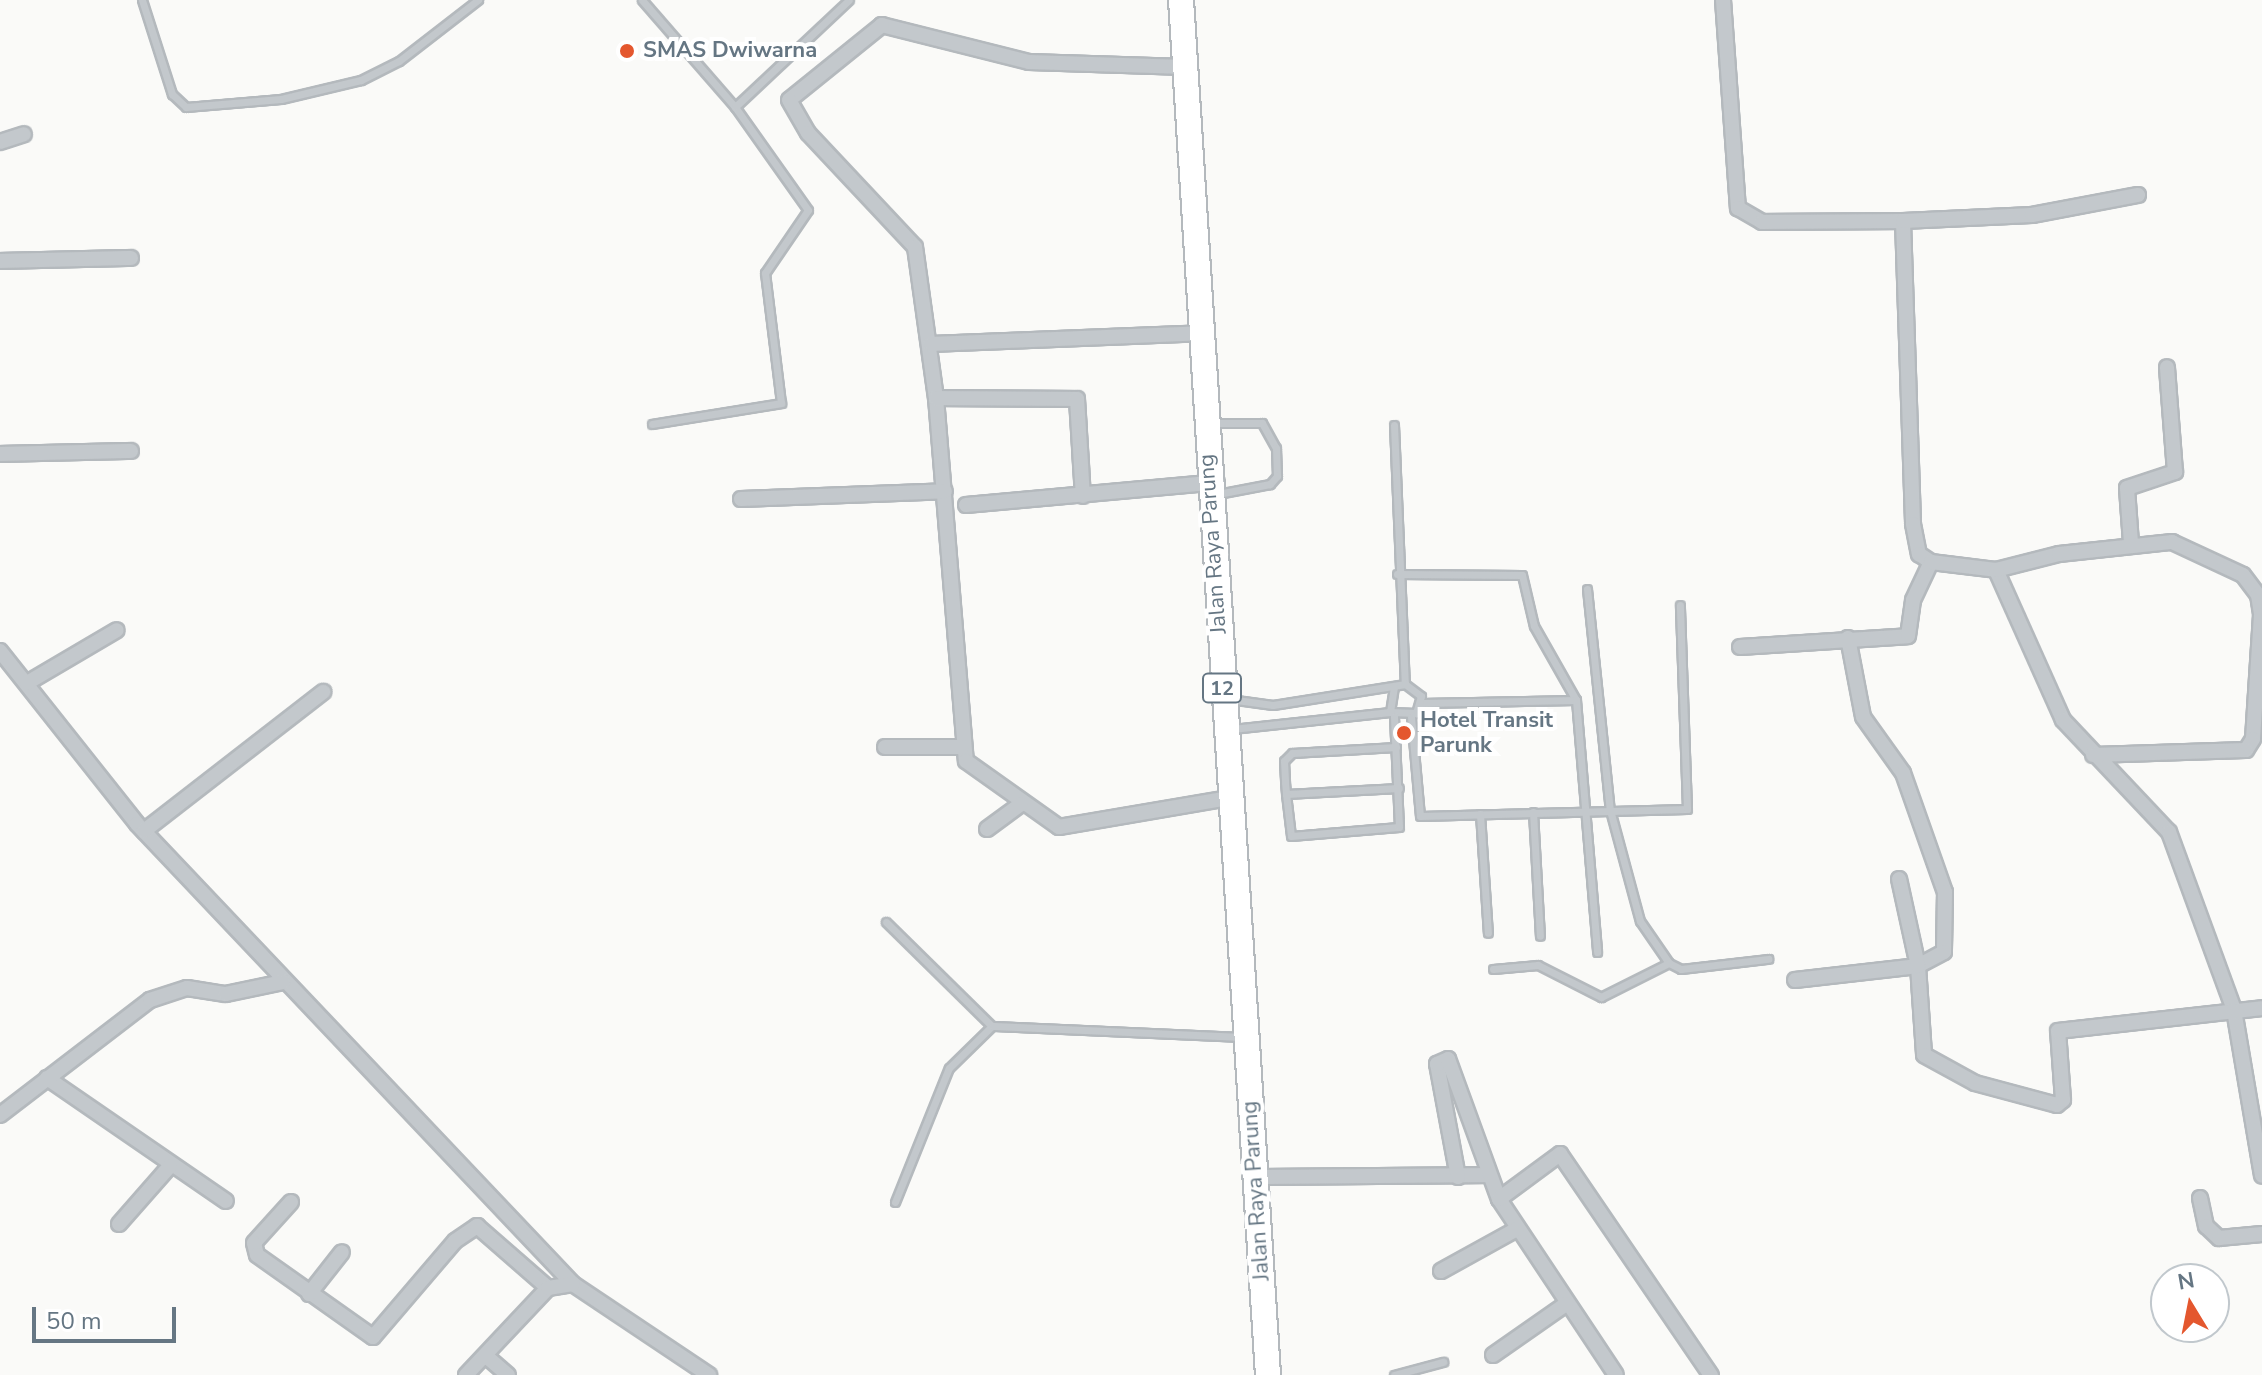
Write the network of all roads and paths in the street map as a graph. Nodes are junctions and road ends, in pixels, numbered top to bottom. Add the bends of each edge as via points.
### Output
1 (142, 0) edge
2 (478, 0) edge
3 (642, 0) edge
4 (1181, 0) edge
5 (1195, 0) edge
6 (1723, 0) edge
7 (846, 1) edge
8 (1185, 67) junction
9 (735, 107) junction
10 (24, 134) dead end
11 (0, 142) edge
12 (2138, 195) dead end
13 (1903, 221) junction
14 (131, 258) dead end
15 (0, 261) edge
16 (1201, 333) junction
17 (931, 344) junction
18 (2167, 367) dead end
19 (936, 398) junction
20 (1212, 423) junction
21 (652, 424) dead end
22 (1394, 425) dead end
23 (131, 451) dead end
24 (0, 454) edge
25 (1218, 486) junction
26 (945, 491) junction
27 (1083, 496) junction
28 (741, 499) dead end
29 (966, 505) dead end
30 (2131, 543) junction
31 (1931, 562) junction
32 (1996, 570) junction
33 (1397, 574) junction
34 (1587, 589) dead end
35 (2260, 594) edge
36 (1680, 605) dead end
37 (117, 630) dead end
38 (1848, 638) junction
39 (1740, 647) dead end
40 (0, 651) edge
41 (27, 683) junction
42 (1405, 684) junction
43 (1394, 687) junction
44 (323, 692) dead end
45 (1229, 699) junction
46 (1576, 700) junction
47 (1421, 703) junction
48 (1392, 714) junction
49 (1411, 717) junction
50 (1231, 729) junction
51 (2258, 740) edge
52 (885, 747) dead end
53 (962, 747) junction
54 (1396, 747) junction
55 (2093, 755) junction
56 (1399, 788) junction
57 (1286, 794) junction
58 (1234, 797) junction
59 (1021, 804) junction
60 (1584, 810) junction
61 (1610, 810) junction
62 (1533, 812) junction
63 (1480, 814) junction
64 (987, 829) dead end
65 (144, 831) junction
66 (1899, 879) dead end
67 (886, 922) dead end
68 (1488, 933) dead end
69 (1540, 936) dead end
70 (1597, 952) dead end
71 (1768, 959) dead end
72 (1669, 963) junction
73 (1918, 966) junction
74 (1493, 969) dead end
75 (1795, 980) dead end
76 (283, 982) junction
77 (2262, 1008) edge
78 (2234, 1010) junction
79 (992, 1026) junction
80 (1245, 1037) junction
81 (47, 1078) junction
82 (0, 1115) edge
83 (170, 1166) junction
84 (1488, 1175) junction
85 (2262, 1176) edge
86 (1267, 1177) junction
87 (1458, 1177) junction
88 (2200, 1198) dead end
89 (1499, 1199) junction
90 (226, 1201) dead end
91 (291, 1202) dead end
92 (895, 1202) dead end
93 (119, 1224) dead end
94 (1517, 1229) junction
95 (2262, 1234) edge
96 (342, 1252) dead end
97 (1441, 1271) dead end
98 (573, 1284) junction
99 (548, 1288) junction
100 (309, 1294) junction
101 (1566, 1304) junction
102 (1493, 1355) dead end
103 (486, 1356) junction
104 (1443, 1362) dead end
105 (1613, 1374) edge
106 (466, 1375) edge
107 (508, 1375) edge
108 (709, 1375) edge
109 (1268, 1375) edge
110 (1278, 1375) edge
111 (1394, 1375) edge
112 (1711, 1375) edge

1 - 2 lane via 177,103 227,107 361,80 399,61
3 - 9 lane
4 - 8 highway, Jalan Raya Parung / 12
5 - 20 highway, Jalan Raya Parung / 12
6 - 13 street via 1738,208 1762,222
7 - 9 lane
8 - 16 highway, Jalan Raya Parung / 12
8 - 17 street via 1029,62 882,25 792,93 793,115 915,247
9 - 21 lane via 808,210 765,273 781,403
10 - 11 street
12 - 13 street via 2032,215
13 - 31 street via 1913,524 1919,554
14 - 15 street
16 - 17 street
16 - 20 highway, Jalan Raya Parung / 12
17 - 19 street
18 - 30 street via 2175,472 2127,488
19 - 26 street
19 - 27 street via 1077,399
20 - 25 highway, Jalan Raya Parung / 12
20 - 25 lane via 1262,423 1276,448 1277,476 1270,484
22 - 33 lane
23 - 24 street
25 - 27 street
25 - 45 highway, Jalan Raya Parung / 12
26 - 28 street
26 - 53 street
27 - 29 street
30 - 32 street
30 - 35 street via 2172,542 2207,552
31 - 32 street
31 - 38 street via 1913,600 1913,633
32 - 55 street via 2026,652 2063,720
33 - 42 lane
33 - 46 lane via 1522,575 1539,637
34 - 61 lane
35 - 51 street
36 - 61 lane via 1689,805
37 - 41 street
38 - 39 street
38 - 73 street via 1863,717 1903,773 1945,892 1944,952
40 - 41 street
41 - 65 street
42 - 43 lane
42 - 47 lane
43 - 45 lane via 1273,705
43 - 48 lane
44 - 65 street
45 - 50 highway, Jalan Raya Parung / 12
46 - 47 lane
46 - 60 lane
47 - 49 lane
48 - 49 lane
48 - 50 lane
48 - 54 lane
49 - 63 lane via 1418,813
50 - 58 highway, Jalan Raya Parung / 12
51 - 55 street via 2235,754
52 - 53 street
53 - 59 street via 984,780
54 - 56 lane
54 - 57 lane via 1292,753 1284,761
55 - 78 street via 2169,832
56 - 57 lane
56 - 57 lane via 1399,827 1299,838 1287,828
58 - 59 street via 1068,827
58 - 80 highway, Jalan Raya Parung / 12
58 - 86 highway, Jalan Raya Parung / 12
59 - 64 street
60 - 61 lane
60 - 62 lane
60 - 70 lane
61 - 72 lane via 1631,899
62 - 63 lane
62 - 69 lane
63 - 68 lane
65 - 76 street
66 - 73 street
67 - 79 lane
71 - 72 lane via 1690,970
72 - 74 lane via 1601,997 1538,965
73 - 75 street
73 - 78 street via 1924,1055 1975,1083 2057,1105 2063,1100 2058,1031
76 - 81 street via 226,994 170,991
76 - 98 street
77 - 78 street
78 - 85 street
79 - 80 lane
79 - 92 lane via 949,1068
80 - 109 highway, Jalan Raya Parung / 12
81 - 82 street
81 - 83 street
83 - 90 street
83 - 93 street
84 - 87 street
84 - 87 street via 1448,1059 1437,1064
84 - 89 street
86 - 87 street
86 - 110 highway, Jalan Raya Parung / 12
88 - 95 street via 2206,1226 2219,1238
89 - 94 street
89 - 112 street via 1560,1154
91 - 100 street via 254,1250
94 - 97 street
94 - 101 street
96 - 100 street
98 - 99 street
98 - 108 street
99 - 100 street via 477,1226 455,1241 373,1337
99 - 103 street
101 - 102 street
101 - 105 street
103 - 106 street
103 - 107 street
104 - 111 lane

